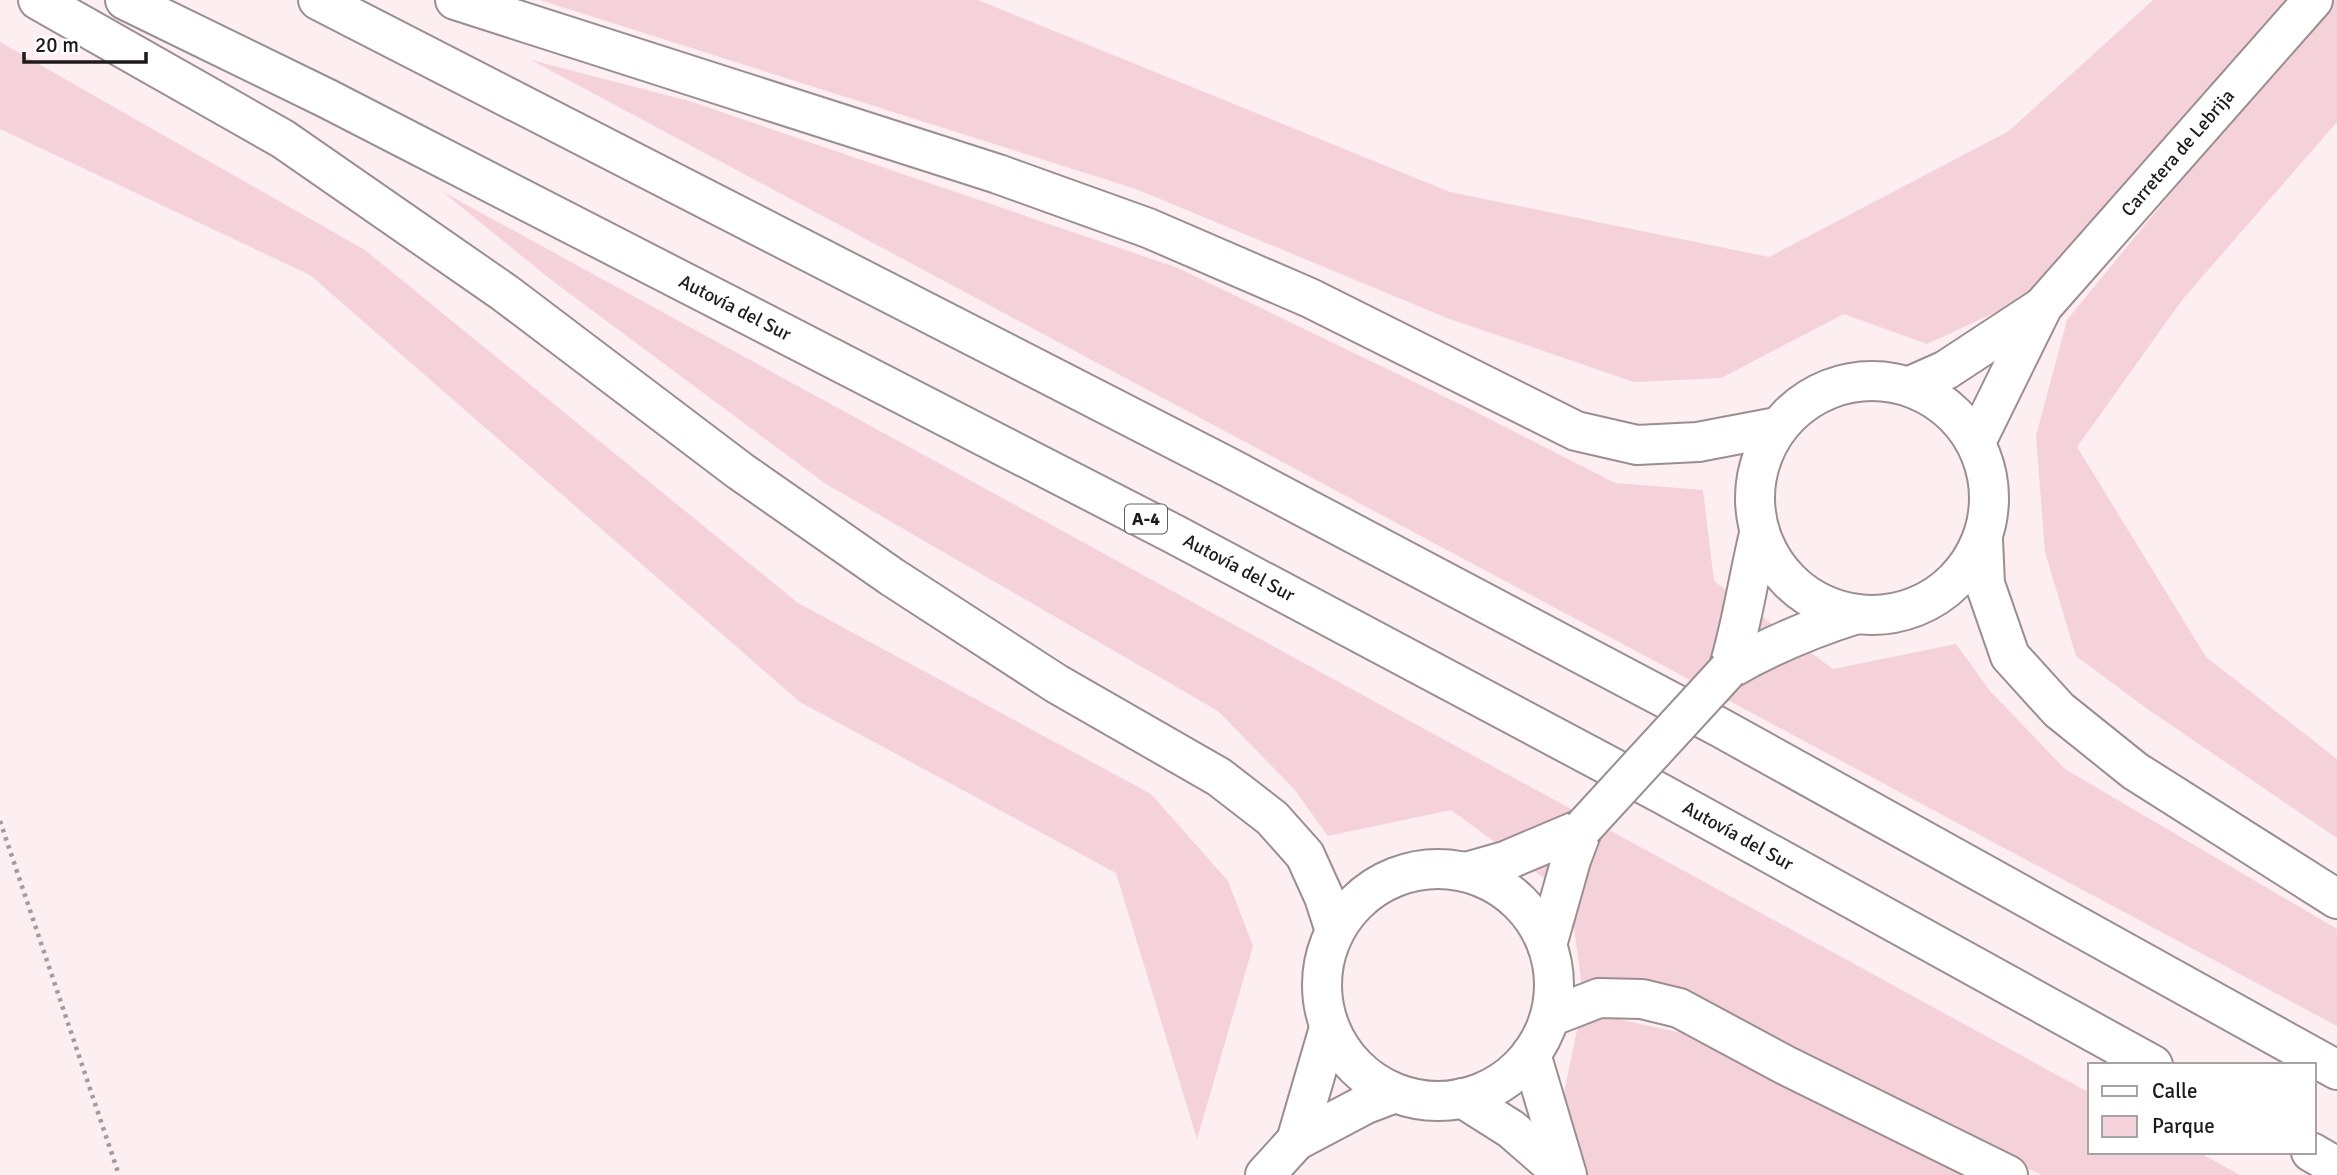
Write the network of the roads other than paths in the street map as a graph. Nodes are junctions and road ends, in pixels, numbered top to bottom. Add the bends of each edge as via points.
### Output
1 (38, 0) edge
2 (125, 0) edge
3 (318, 0) edge
4 (454, 0) edge
5 (2313, 0) edge
6 (2043, 306) junction
7 (1910, 387) junction
8 (1777, 427) junction
9 (1976, 442) junction
10 (1759, 534) junction
11 (1983, 540) junction
12 (1857, 614) junction
13 (1739, 656) junction
14 (1566, 844) junction
15 (1466, 872) junction
16 (2337, 899) edge
17 (1335, 931) junction
18 (1548, 945) junction
19 (1550, 1017) junction
20 (1329, 1028) junction
21 (1531, 1054) junction
22 (2148, 1063) edge
23 (2337, 1070) edge
24 (1395, 1093) junction
25 (1462, 1098) junction
26 (1296, 1141) junction
27 (2314, 1154) edge
28 (2337, 1167) edge
29 (1265, 1175) edge
30 (1565, 1175) edge
31 (2008, 1175) edge

1 - 17 main road via 283,139 505,293 740,471 892,577 1056,684 1219,777 1272,818 1305,855
2 - 22 main road, Autovía del Sur / A-4 via 328,99 1174,534 1662,794
3 - 23 main road via 1205,455 1721,728
4 - 8 main road via 999,174 1148,228 1310,298 1576,431 1637,445 1698,442
5 - 6 main road, Carretera de Lebrija
6 - 7 main road, Carretera de Lebrija
6 - 9 main road, Carretera de Lebrija
7 - 8 main road via 1874,380 1837,385 1803,402
7 - 9 main road via 1937,399
8 - 10 main road via 1760,461 1754,497
9 - 11 main road via 1988,473 1990,508
10 - 12 main road via 1774,564 1797,588 1825,606
10 - 13 main road
11 - 12 main road via 1963,573 1933,599 1896,613
11 - 16 main road via 1985,584 2010,656 2059,710 2135,771
12 - 13 main road
13 - 14 main road, bridge
14 - 15 main road
14 - 18 main road
15 - 17 main road via 1431,869 1396,876 1366,892
15 - 18 main road via 1497,885 1523,906
17 - 20 main road via 1325,953 1321,991
18 - 19 main road via 1554,991
19 - 21 main road
19 - 31 main road via 1599,998 1642,999 1679,1008
20 - 24 main road via 1345,1056 1368,1078
20 - 26 main road
21 - 25 main road via 1512,1075
21 - 30 main road
24 - 25 main road via 1428,1100
24 - 26 main road
25 - 30 main road via 1511,1129
26 - 29 main road
27 - 28 main road

